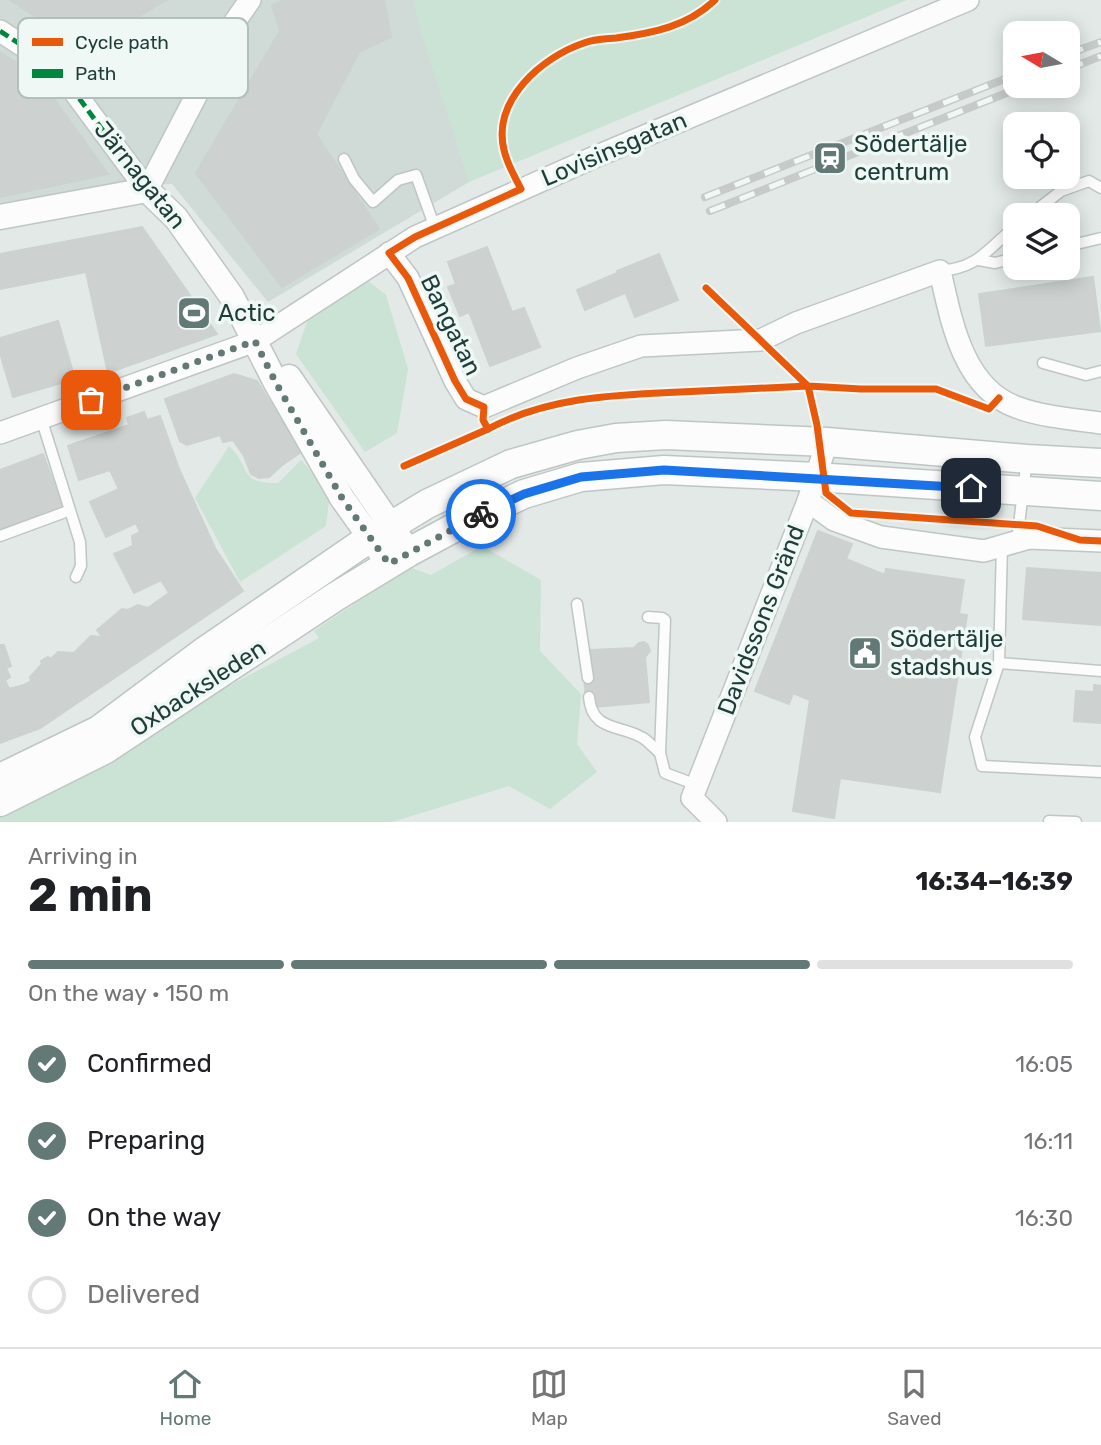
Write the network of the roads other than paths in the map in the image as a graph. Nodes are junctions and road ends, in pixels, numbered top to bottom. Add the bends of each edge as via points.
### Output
1 (250, 0) edge
2 (968, 0) edge
3 (237, 18) edge
4 (0, 31) edge
5 (18, 43) edge
6 (79, 98) edge
7 (194, 98) edge
8 (344, 159) dead end
9 (1101, 188) edge
10 (147, 190) junction
11 (1045, 203) edge
12 (0, 217) edge
13 (435, 228) junction
14 (1003, 236) edge
15 (1101, 238) edge
16 (1080, 243) edge
17 (389, 253) junction
18 (979, 260) junction
19 (1003, 261) edge
20 (940, 271) junction
21 (255, 341) junction
22 (1043, 363) dead end
23 (1101, 371) edge
24 (41, 418) junction
25 (1101, 423) edge
26 (0, 433) edge
27 (827, 442) junction
28 (1027, 459) junction
29 (1101, 463) edge
30 (812, 489) junction
31 (1023, 491) junction
32 (1101, 496) edge
33 (68, 511) junction
34 (381, 531) junction
35 (0, 536) edge
36 (1091, 540) edge
37 (1010, 543) junction
38 (399, 558) junction
39 (76, 577) dead end
40 (576, 604) dead end
41 (648, 617) dead end
42 (999, 663) junction
43 (1101, 671) edge
44 (588, 678) dead end
45 (589, 697) dead end
46 (660, 753) junction
47 (1101, 772) edge
48 (0, 778) edge
49 (695, 791) junction
50 (0, 802) edge
51 (1049, 821) edge
52 (716, 822) edge
53 (1076, 822) edge

1 - 3 street
2 - 13 street, Lovisinsgatan
4 - 5 street, Järnagatan
6 - 10 street, Järnagatan
7 - 10 street
8 - 13 lane via 373,202 398,180 416,175
9 - 11 lane via 1089,181 1060,191
10 - 12 street
10 - 21 street, Järnagatan via 176,218 232,297
13 - 17 street, Lovisinsgatan
14 - 18 lane
15 - 16 lane
17 - 20 street, Bangatan via 408,278 466,399 484,407 641,346 761,340
17 - 21 street, Lovisinsgatan
18 - 19 lane
18 - 20 lane via 957,270
20 - 25 street via 952,327 982,385 1014,406
21 - 24 street, Lovisinsgatan
21 - 34 street, Järnagatan via 342,498
22 - 23 lane via 1086,375
24 - 26 street, Lovisinsgatan
24 - 33 lane
27 - 28 main road, Oxbacksleden
27 - 30 street, Davidssons Gränd
27 - 34 main road, Oxbacksleden via 666,435 578,445 511,464
28 - 29 main road, Oxbacksleden
28 - 31 lane
30 - 31 main road, Oxbacksleden
30 - 37 street via 834,520 881,537 984,551
30 - 38 main road, Oxbacksleden via 664,470 581,477 524,494
30 - 49 street, Davidssons Gränd
31 - 32 main road, Oxbacksleden
31 - 37 lane
33 - 35 lane
33 - 39 lane via 80,542 81,566
34 - 38 street, Järnagatan
34 - 48 main road, Oxbacksleden via 99,730
36 - 37 street via 1029,538
37 - 42 lane
38 - 50 main road, Oxbacksleden via 104,750
40 - 44 lane
41 - 46 lane via 665,620
42 - 43 lane
42 - 47 lane via 975,737 982,766
45 - 46 lane via 595,717 642,738
46 - 49 lane via 665,772
49 - 52 street
51 - 53 lane

